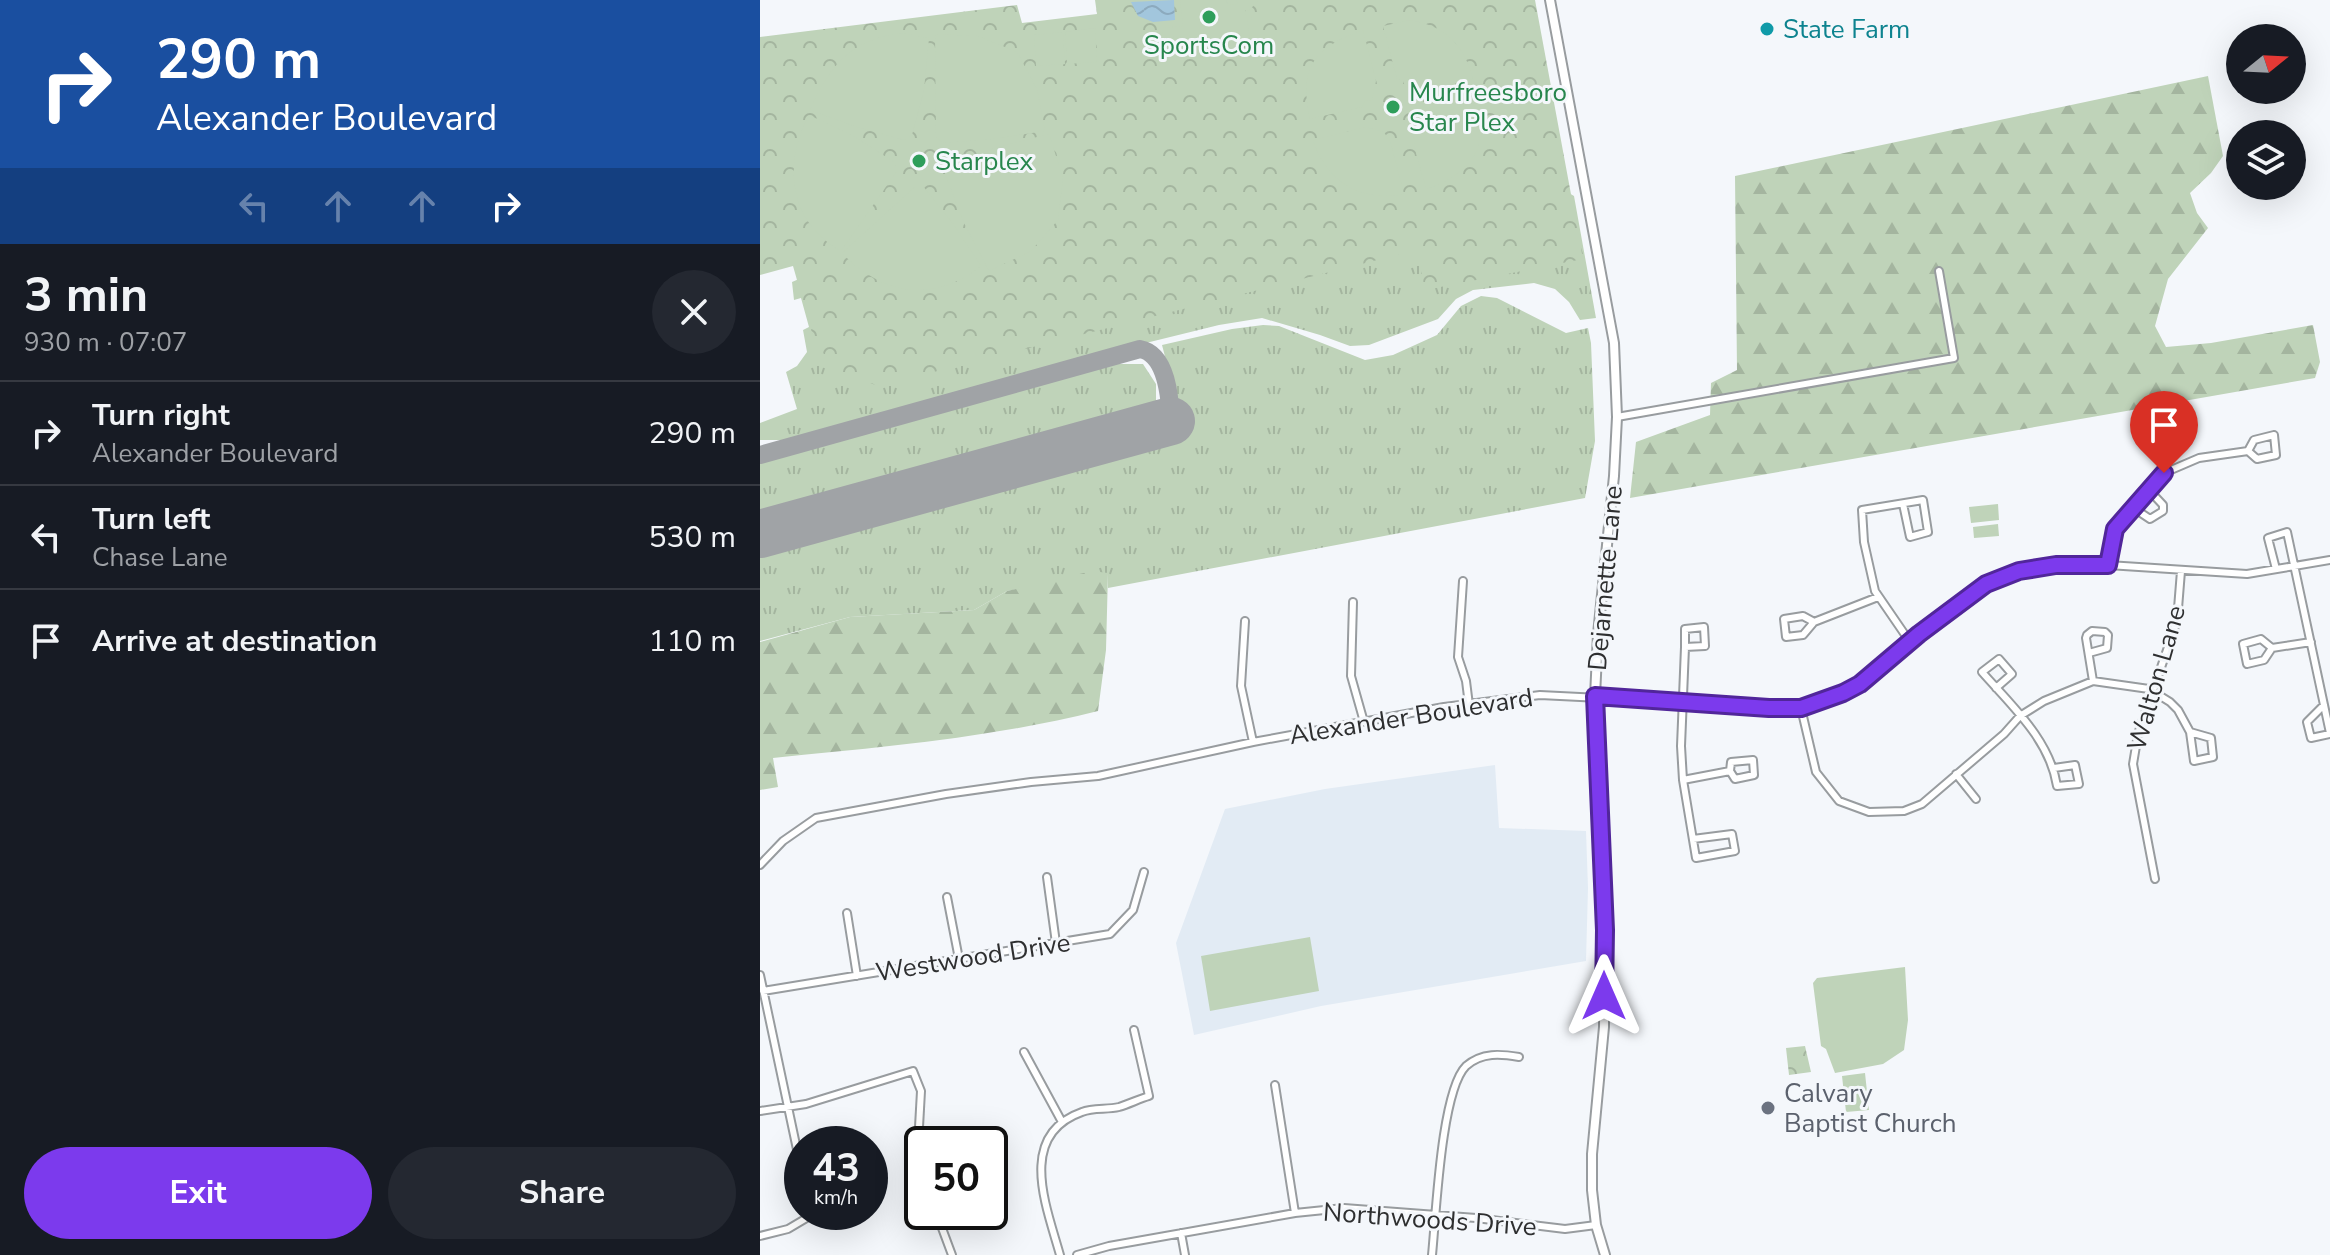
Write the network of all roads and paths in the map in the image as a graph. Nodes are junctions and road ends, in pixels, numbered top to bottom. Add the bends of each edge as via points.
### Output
1 (1550, 0) edge
2 (1939, 271) dead end
3 (1617, 417) junction
4 (2248, 451) junction
5 (2148, 489) junction
6 (1903, 504) junction
7 (2132, 507) junction
8 (2330, 560) edge
9 (2108, 565) junction
10 (2294, 566) junction
11 (2276, 569) junction
12 (2181, 571) junction
13 (1463, 581) dead end
14 (1878, 597) junction
15 (1353, 602) dead end
16 (1245, 621) dead end
17 (1814, 622) junction
18 (1910, 642) junction
19 (2311, 642) junction
20 (1685, 647) junction
21 (2272, 648) junction
22 (2089, 653) junction
23 (2093, 681) junction
24 (1996, 688) junction
25 (2151, 691) junction
26 (1595, 696) junction
27 (1685, 701) junction
28 (1469, 705) junction
29 (2324, 705) junction
30 (1801, 708) junction
31 (2020, 716) junction
32 (1364, 722) junction
33 (2190, 732) junction
34 (2330, 733) edge
35 (1253, 742) junction
36 (2054, 768) junction
37 (1730, 771) dead end
38 (1956, 774) junction
39 (1683, 780) junction
40 (1976, 799) dead end
41 (1693, 839) junction
42 (760, 865) edge
43 (1144, 872) dead end
44 (1047, 877) dead end
45 (2155, 879) dead end
46 (947, 897) dead end
47 (847, 913) dead end
48 (1056, 943) junction
49 (959, 959) junction
50 (760, 975) edge
51 (857, 976) junction
52 (763, 991) junction
53 (1134, 1030) dead end
54 (1024, 1052) dead end
55 (1519, 1057) dead end
56 (1275, 1085) dead end
57 (787, 1107) junction
58 (760, 1111) edge
59 (1062, 1122) junction
60 (791, 1126) edge
61 (919, 1126) edge
62 (1295, 1213) junction
63 (1436, 1216) junction
64 (1596, 1225) junction
65 (784, 1228) edge
66 (943, 1230) edge
67 (1181, 1233) junction
68 (760, 1236) edge
69 (952, 1255) edge
70 (1060, 1255) edge
71 (1077, 1255) edge
72 (1185, 1255) edge
73 (1432, 1255) edge
74 (1605, 1255) edge

1 - 3 main road, Dejarnette Lane via 1614,343
2 - 3 street via 1954,358
3 - 26 main road, Dejarnette Lane
4 - 4 street via 2257,459 2276,455 2274,435 2254,440
4 - 5 street via 2199,458 2164,473
5 - 7 street
5 - 7 street via 2163,505 2159,516 2150,519
6 - 6 street via 1910,537 1928,532 1923,500
6 - 14 street via 1862,510
7 - 9 street via 2115,529
8 - 10 street, Alexander Boulevard
9 - 12 street, Alexander Boulevard
9 - 18 street, Alexander Boulevard via 2019,571 1986,584
10 - 11 street, Alexander Boulevard
10 - 11 street via 2287,532 2268,538
10 - 19 street
11 - 12 street, Alexander Boulevard via 2247,574
12 - 25 street, Walton Lane via 2177,621
13 - 28 street via 1458,657
14 - 17 street
14 - 18 street
15 - 32 street via 1351,676
16 - 35 street via 1241,686
17 - 17 street via 1803,616 1784,619 1786,637 1803,635
18 - 30 street, Alexander Boulevard via 1860,684
19 - 21 street
19 - 29 street
20 - 20 street via 1685,629 1704,627 1705,646
20 - 27 street
21 - 21 street via 2261,639 2243,644 2247,664 2264,660
22 - 22 street via 2088,633 2107,633 2107,648
22 - 23 street
23 - 25 street
23 - 31 street
24 - 24 street via 1982,672 1999,659 2012,674
24 - 31 street
25 - 33 street via 2178,710
25 - 45 street, Walton Lane via 2133,764
26 - 27 street, Alexander Boulevard
26 - 28 street, Alexander Boulevard via 1540,695
26 - 64 main road, Dejarnette Lane via 1605,930 1604,1027 1592,1154
27 - 30 street, Alexander Boulevard
27 - 39 street
28 - 32 street, Alexander Boulevard
29 - 34 street
29 - 34 street via 2307,722 2311,738
30 - 38 street via 1816,772 1839,801 1869,812 1904,811 1922,804
31 - 36 street
31 - 38 street
32 - 35 street, Alexander Boulevard
33 - 33 street via 2194,761 2213,757 2211,738
35 - 42 street, Alexander Boulevard via 1098,776 946,794 816,818
36 - 36 street via 2075,765 2079,784 2057,786
37 - 39 street
38 - 40 street
39 - 41 street
41 - 41 street via 1696,858 1735,851 1732,834
43 - 48 street, Westwood Drive via 1133,910 1110,934
44 - 48 street
46 - 49 street
47 - 51 street
48 - 49 street, Westwood Drive
49 - 51 street, Westwood Drive
50 - 52 street
51 - 52 street, Westwood Drive
52 - 57 street
53 - 59 street via 1149,1096 1120,1107 1083,1111
54 - 59 street
55 - 63 street via 1491,1053 1466,1066 1449,1101
56 - 62 street
57 - 58 street
57 - 60 street
57 - 61 street via 913,1071 921,1091
59 - 70 street via 1047,1140 1040,1180
62 - 63 street, Northwoods Drive via 1344,1208
62 - 67 street, Northwoods Drive
63 - 64 street, Northwoods Drive via 1565,1229
63 - 73 street
64 - 74 main road, Dejarnette Lane
65 - 68 street
66 - 69 street
67 - 71 street, Northwoods Drive
67 - 72 street

